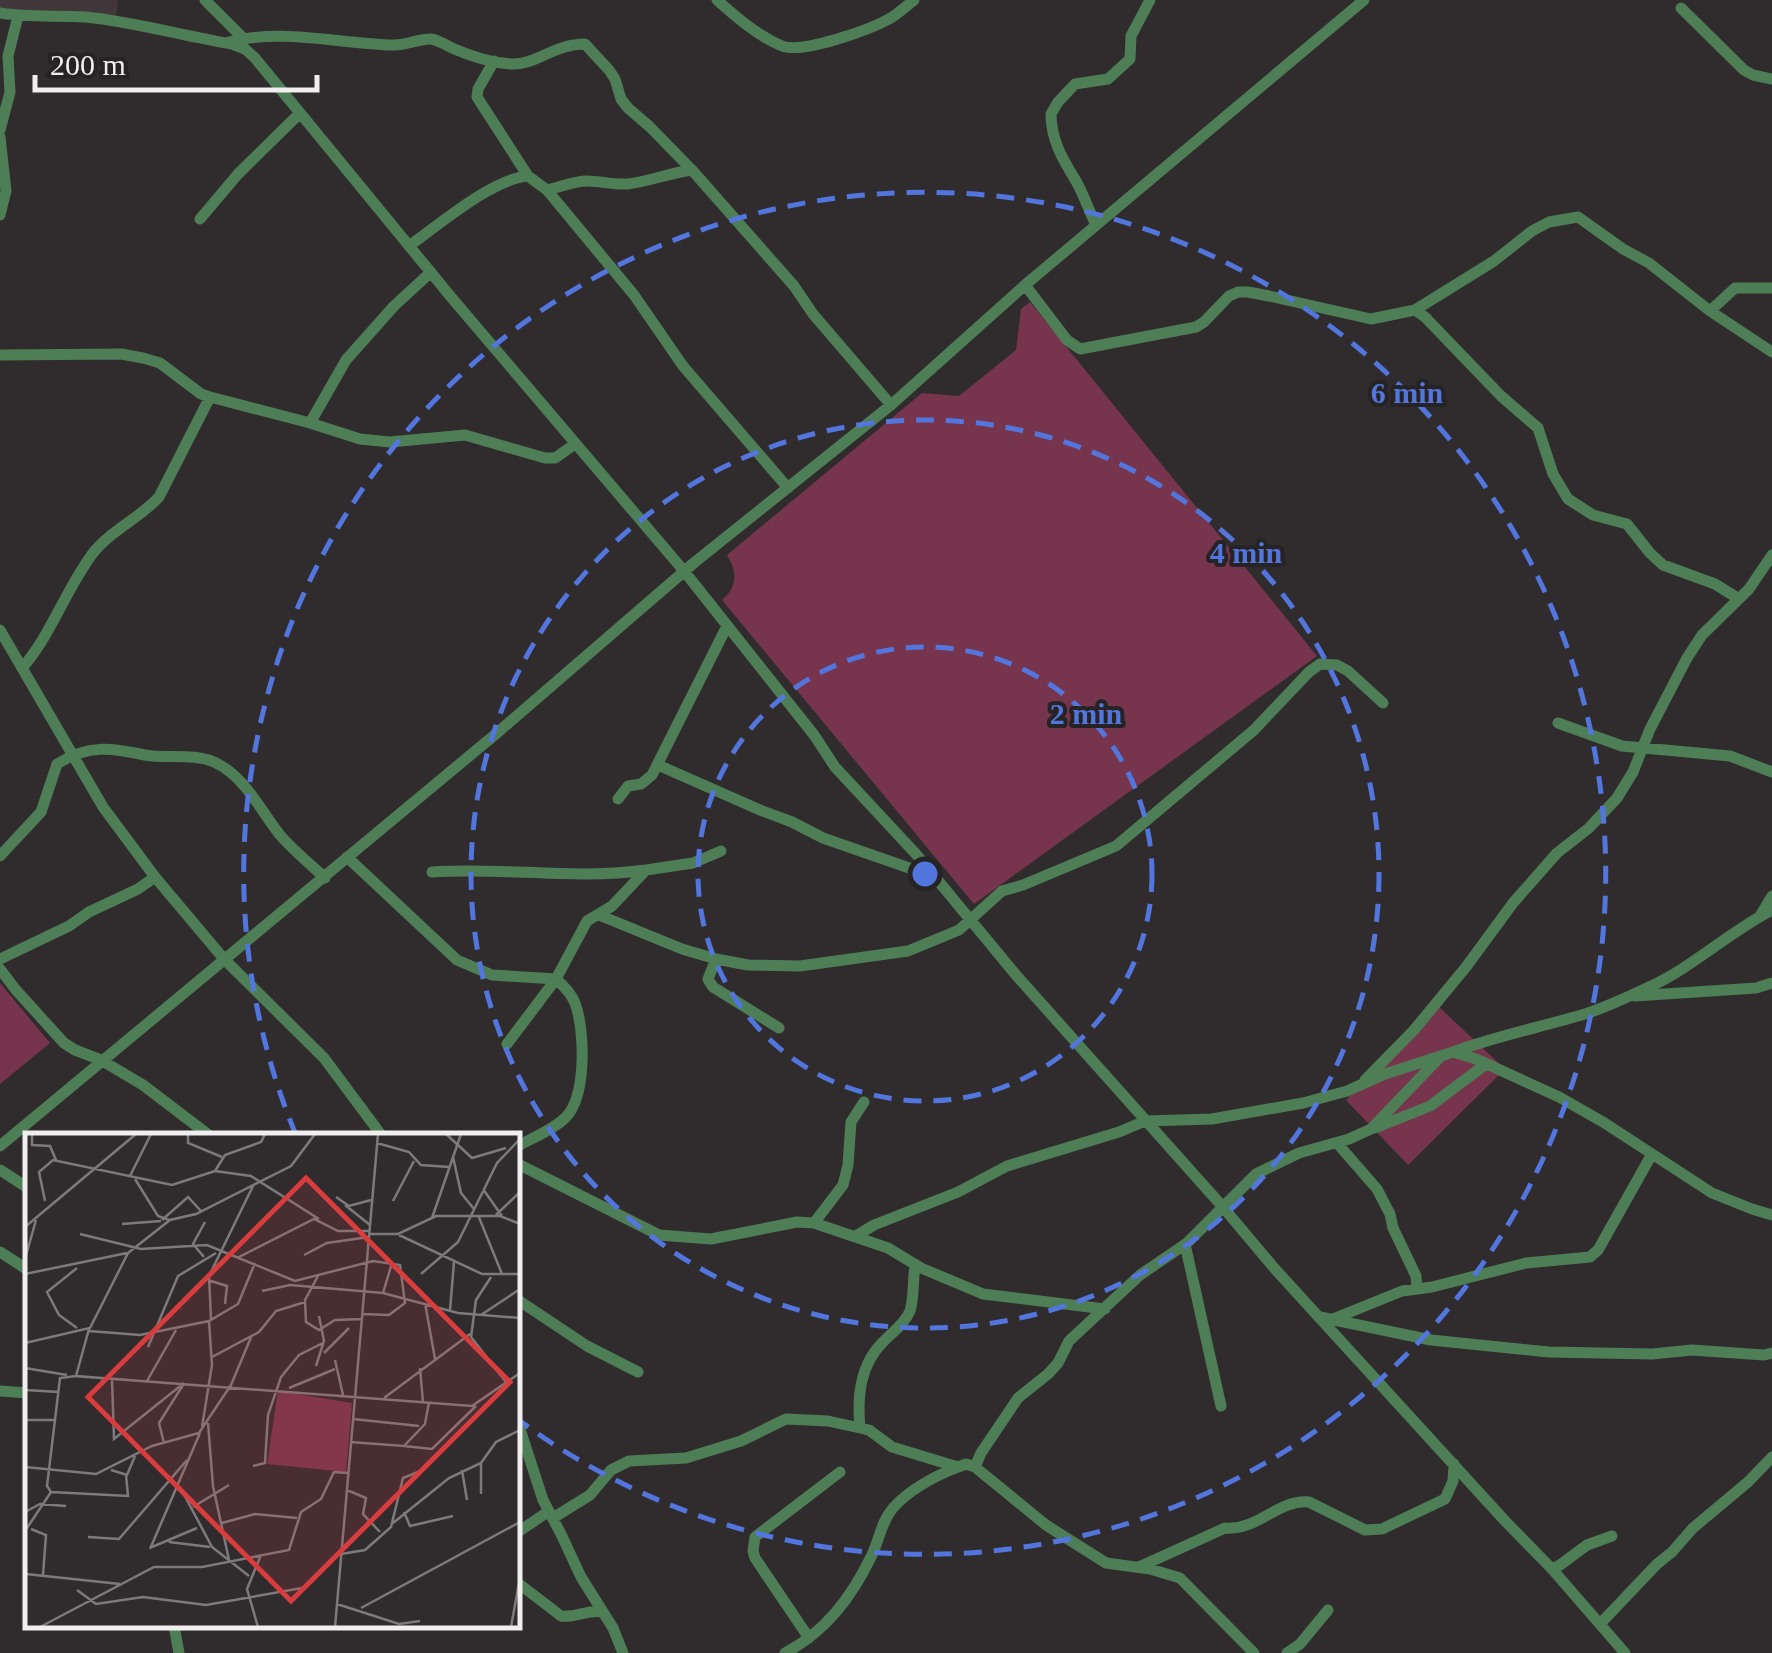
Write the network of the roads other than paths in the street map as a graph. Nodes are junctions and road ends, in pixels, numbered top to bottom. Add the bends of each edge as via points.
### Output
1 (205, 0) edge
2 (717, 0) edge
3 (914, 0) edge
4 (1150, 0) edge
5 (1364, 0) edge
6 (1681, 8) dead end
7 (0, 12) edge
8 (18, 16) junction
9 (243, 38) junction
10 (226, 43) junction
11 (494, 61) junction
12 (1772, 79) edge
13 (299, 114) junction
14 (0, 130) edge
15 (0, 138) edge
16 (692, 170) junction
17 (528, 176) junction
18 (547, 190) junction
19 (0, 216) edge
20 (200, 219) dead end
21 (1096, 225) junction
22 (408, 246) junction
23 (431, 272) junction
24 (1025, 285) junction
25 (1772, 288) edge
26 (1415, 310) junction
27 (1710, 310) junction
28 (1772, 352) edge
29 (0, 354) edge
30 (210, 397) junction
31 (891, 405) junction
32 (310, 423) junction
33 (575, 444) junction
34 (788, 488) junction
35 (1772, 555) edge
36 (684, 571) junction
37 (1740, 598) junction
38 (727, 626) junction
39 (0, 630) edge
40 (24, 668) junction
41 (1383, 703) dead end
42 (1558, 723) dead end
43 (1644, 746) junction
44 (74, 756) junction
45 (658, 765) junction
46 (1772, 772) edge
47 (618, 799) dead end
48 (722, 852) dead end
49 (0, 856) edge
50 (347, 858) junction
51 (928, 869) junction
52 (646, 870) junction
53 (432, 872) dead end
54 (154, 878) junction
55 (325, 878) junction
56 (1772, 896) edge
57 (1766, 913) edge
58 (599, 915) junction
59 (970, 922) junction
60 (0, 959) edge
61 (224, 960) junction
62 (716, 960) junction
63 (0, 968) edge
64 (556, 979) junction
65 (1772, 983) edge
66 (1626, 996) junction
67 (780, 1028) dead end
68 (506, 1044) dead end
69 (1447, 1054) junction
70 (101, 1060) junction
71 (1486, 1064) junction
72 (1362, 1083) junction
73 (864, 1102) dead end
74 (1144, 1121) junction
75 (1371, 1130) junction
76 (206, 1133) edge
77 (380, 1133) edge
78 (1337, 1143) junction
79 (520, 1145) edge
80 (0, 1146) edge
81 (1652, 1154) junction
82 (520, 1165) edge
83 (0, 1170) edge
84 (25, 1186) edge
85 (1222, 1206) junction
86 (1772, 1214) edge
87 (814, 1223) junction
88 (856, 1236) junction
89 (1186, 1244) junction
90 (0, 1252) edge
91 (915, 1264) junction
92 (25, 1268) edge
93 (1417, 1289) junction
94 (520, 1301) edge
95 (1105, 1309) junction
96 (1326, 1318) junction
97 (1772, 1353) edge
98 (638, 1372) dead end
99 (0, 1391) edge
100 (25, 1394) edge
101 (1222, 1406) dead end
102 (860, 1428) junction
103 (520, 1431) edge
104 (1772, 1457) edge
105 (958, 1467) junction
106 (975, 1467) junction
107 (840, 1472) dead end
108 (1459, 1479) junction
109 (551, 1515) junction
110 (520, 1531) edge
111 (1612, 1536) dead end
112 (1138, 1567) junction
113 (1552, 1568) junction
114 (520, 1585) edge
115 (1328, 1610) dead end
116 (603, 1612) junction
117 (1600, 1624) junction
118 (174, 1628) edge
119 (809, 1638) junction
120 (179, 1653) edge
121 (624, 1653) edge
122 (784, 1653) edge
123 (1254, 1653) edge
124 (1287, 1653) edge
125 (1625, 1653) edge

1 - 9 street
2 - 3 street via 785,48 805,48 890,19
4 - 21 street via 1130,36 1130,58 1108,80 1075,84 1051,114 1058,151
5 - 21 street
6 - 12 street via 1744,70
7 - 8 street
8 - 10 street via 88,18
8 - 14 street
9 - 10 street
9 - 11 street via 392,45 434,39
10 - 13 street via 255,58
11 - 16 street via 527,62 558,47 585,44 609,70 628,108
11 - 17 street via 477,97
13 - 20 street
13 - 22 street
15 - 19 street via 6,191
16 - 18 street
16 - 31 street
17 - 18 street
17 - 22 street via 484,194
18 - 34 street
21 - 24 street
22 - 23 street
23 - 32 street via 346,360
23 - 33 street
24 - 26 street via 1080,349 1196,327 1238,292 1371,320
24 - 31 street
25 - 27 street via 1736,288
26 - 27 street via 1532,231 1578,217
26 - 37 street via 1538,428 1568,500 1627,524 1664,566
27 - 28 street
29 - 30 street via 143,358
30 - 32 street
30 - 40 street via 159,497 97,548
31 - 34 street
32 - 33 street via 376,442 465,436 545,458
33 - 36 street
34 - 36 street
35 - 37 street
36 - 38 street
36 - 50 street
37 - 43 street via 1702,635
38 - 45 street
38 - 51 street via 835,767
39 - 40 street
40 - 44 street
41 - 59 street via 1337,665 1320,664 1254,730 1116,846 1002,891
42 - 43 street via 1622,746
43 - 46 street via 1730,756
43 - 72 street via 1616,798 1512,902 1466,968
44 - 49 street via 57,764 41,812
44 - 54 street
44 - 55 street via 106,748 216,763
45 - 47 street via 647,781 628,786
45 - 51 street via 822,838
48 - 52 street
50 - 55 street
50 - 64 street via 456,960 492,975
51 - 59 street
52 - 53 street
52 - 58 street
54 - 60 street
54 - 61 street
55 - 61 street
56 - 57 street
57 - 66 street
58 - 62 street
58 - 64 street via 587,921
59 - 62 street via 918,948 869,957 773,967
59 - 74 street
61 - 70 street
61 - 77 street via 324,1058
62 - 67 street via 708,980 713,987
63 - 70 street via 64,1043
64 - 68 street
64 - 79 street via 570,993 578,1017 579,1091 565,1119
65 - 66 street
66 - 69 street
69 - 71 street
69 - 72 street
69 - 75 street
70 - 76 street
70 - 80 street
71 - 75 street via 1430,1106
71 - 81 street via 1558,1097
72 - 74 street via 1262,1111
73 - 87 street via 851,1122 843,1184
74 - 85 street
74 - 88 street via 1007,1166
75 - 78 street
78 - 85 street via 1256,1174
78 - 93 street via 1376,1189
81 - 86 street via 1712,1193
81 - 93 street via 1590,1258 1526,1263
82 - 87 street via 658,1235 711,1239
83 - 84 street
85 - 89 street
85 - 96 street
87 - 88 street
88 - 91 street
89 - 95 street
89 - 101 street
90 - 92 street
91 - 95 street via 984,1294
91 - 102 street via 910,1312 866,1364
93 - 96 street
94 - 98 street
95 - 106 street via 1018,1398
96 - 97 street via 1431,1340 1549,1352
96 - 108 street via 1454,1464
99 - 100 street
102 - 105 street via 892,1447
102 - 109 street via 786,1420 686,1458 629,1461 611,1470 590,1495
103 - 109 street
104 - 117 street
105 - 106 street
105 - 119 street via 892,1510 848,1597
106 - 112 street via 1070,1542 1106,1563
107 - 119 street via 755,1537 755,1558
108 - 112 street via 1445,1500 1382,1529 1365,1530 1298,1501
108 - 113 street
109 - 110 street
109 - 116 street
111 - 113 street
112 - 123 street via 1180,1578
113 - 117 street
114 - 116 street via 561,1616
115 - 124 street
116 - 121 street
117 - 125 street
118 - 120 street
119 - 122 street

